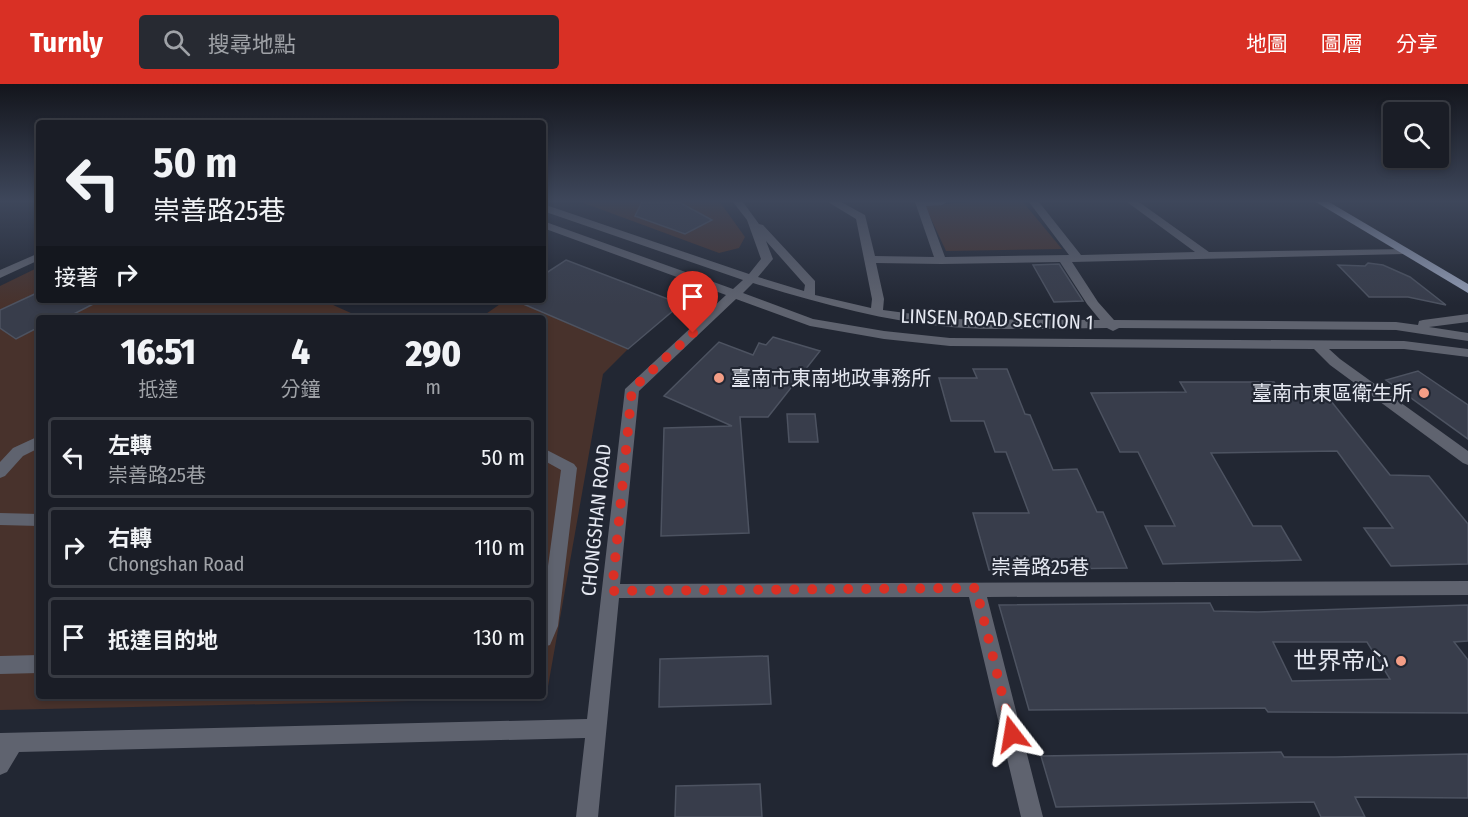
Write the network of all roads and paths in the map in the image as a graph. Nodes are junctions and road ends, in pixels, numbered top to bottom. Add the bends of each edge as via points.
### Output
1 (577, 236) edge
2 (627, 236) edge
3 (758, 236) edge
4 (767, 236) edge
5 (865, 236) edge
6 (932, 236) edge
7 (1056, 236) edge
8 (1180, 236) edge
9 (1379, 236) edge
10 (1404, 251) junction
11 (1206, 255) junction
12 (1069, 256) junction
13 (36, 257) edge
14 (871, 260) junction
15 (941, 261) junction
16 (2, 272) edge
17 (751, 279) junction
18 (1468, 289) edge
19 (736, 294) junction
20 (809, 297) junction
21 (877, 313) junction
22 (1468, 318) edge
23 (1109, 323) junction
24 (1396, 326) junction
25 (1468, 336) edge
26 (1126, 343) junction
27 (1317, 344) junction
28 (1468, 353) edge
29 (36, 443) edge
30 (546, 455) edge
31 (1468, 459) edge
32 (0, 472) edge
33 (0, 519) edge
34 (36, 520) edge
35 (976, 588) junction
36 (1468, 588) edge
37 (612, 591) junction
38 (546, 632) edge
39 (36, 663) edge
40 (0, 665) edge
41 (597, 728) junction
42 (7, 742) edge
43 (0, 765) edge
44 (588, 817) edge
45 (1032, 817) edge

1 - 19 street, LINSEN ROAD SECTION 1
2 - 17 street, LINSEN ROAD SECTION 1
3 - 17 street, CHONGSHAN ROAD via 767,259
4 - 20 street via 812,284
5 - 14 street
6 - 15 street
7 - 12 street
8 - 11 street
9 - 10 main road
10 - 11 street
10 - 18 main road
11 - 12 street
12 - 15 street
12 - 23 street via 1093,304
13 - 16 street
14 - 15 street
14 - 21 street
17 - 19 street, CHONGSHAN ROAD
17 - 20 street, LINSEN ROAD SECTION 1
19 - 26 street, LINSEN ROAD SECTION 1 via 810,322 884,335 950,342
19 - 37 street, CHONGSHAN ROAD via 632,389
20 - 21 street, LINSEN ROAD SECTION 1
21 - 23 street, LINSEN ROAD SECTION 1 via 951,323
22 - 24 street
23 - 24 street, LINSEN ROAD SECTION 1
23 - 26 street
24 - 25 street, LINSEN ROAD SECTION 1
26 - 27 street, LINSEN ROAD SECTION 1
27 - 28 street, LINSEN ROAD SECTION 1 via 1404,345
27 - 31 street via 1335,362
29 - 32 street via 18,452
30 - 38 street via 568,468
33 - 34 street
35 - 36 street, 崇善路25巷
35 - 37 street, 崇善路25巷
35 - 45 street
37 - 41 street, CHONGSHAN ROAD
39 - 40 street
41 - 42 street
41 - 44 street, CHONGSHAN ROAD
42 - 43 street

